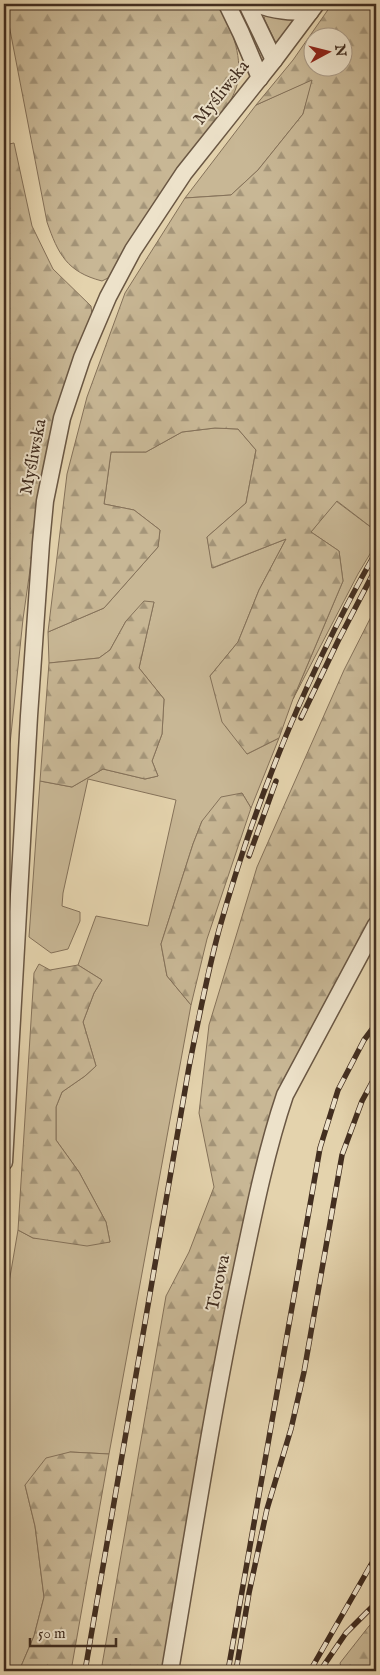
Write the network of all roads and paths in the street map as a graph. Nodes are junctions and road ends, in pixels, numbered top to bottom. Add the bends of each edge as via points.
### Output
1 (227, 4) edge
2 (247, 4) edge
3 (256, 4) edge
4 (313, 8) edge
5 (257, 24) junction
6 (242, 33) junction
7 (274, 60) junction
8 (260, 78) junction
9 (376, 926) edge
10 (4, 1162) edge
11 (170, 1671) edge

1 - 6 street
2 - 5 street
3 - 4 street via 283,12
4 - 7 street, Myśliwska
5 - 6 street via 254,32
5 - 7 street
6 - 8 street
7 - 8 street, Myśliwska
8 - 10 street, Myśliwska via 184,173 133,250 108,297 82,358 62,418 45,501 41,543
9 - 11 street, Torowa via 285,1095 277,1118 227,1342

